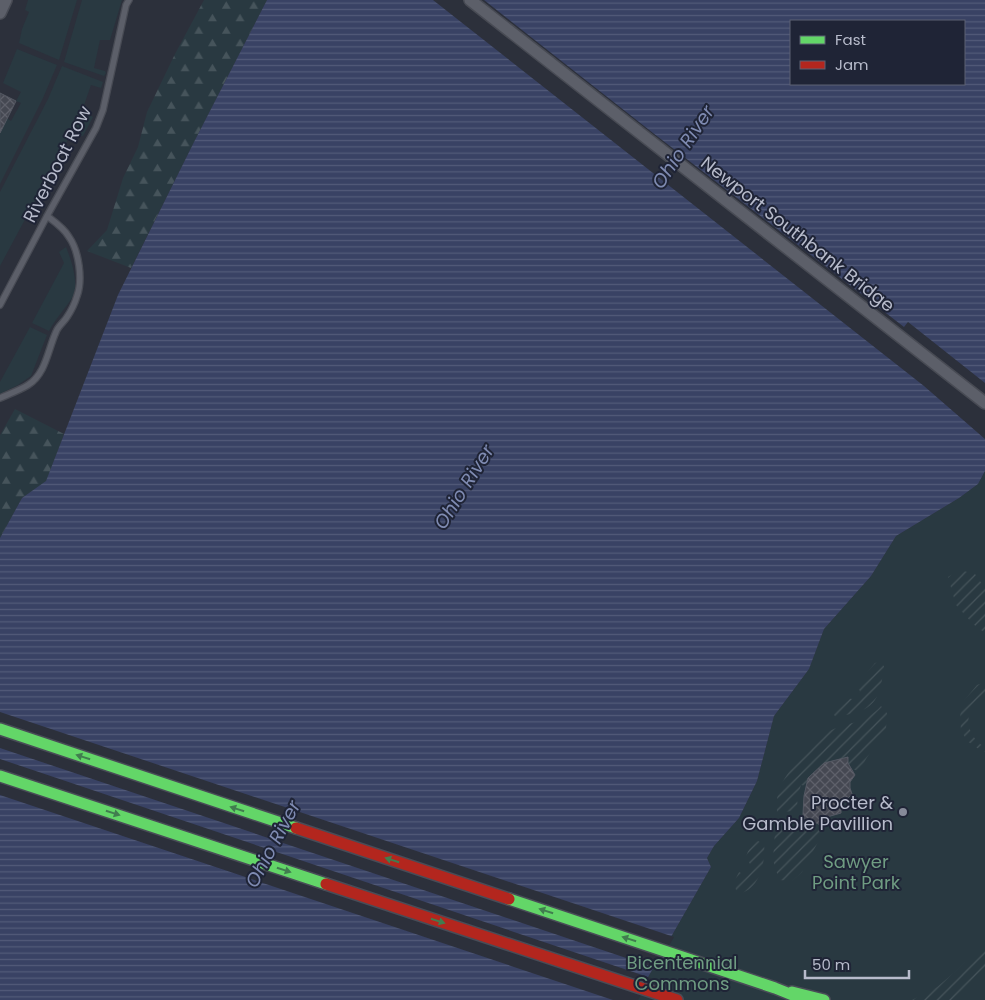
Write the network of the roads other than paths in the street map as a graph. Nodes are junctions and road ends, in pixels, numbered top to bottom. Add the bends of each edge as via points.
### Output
1 (6, 0) edge
2 (129, 0) edge
3 (470, 0) edge
4 (0, 13) edge
5 (47, 216) junction
6 (0, 305) edge
7 (0, 398) edge
8 (985, 403) edge
9 (0, 729) edge
10 (0, 776) edge
11 (775, 988) junction
12 (678, 1000) edge
13 (805, 1000) edge
14 (824, 1000) edge

1 - 4 street
2 - 5 lane, Riverboat Row via 103,110
3 - 8 street, Newport Southbank Bridge
5 - 6 lane, Riverboat Row
5 - 7 lane via 70,237 78,260 78,295 56,330 38,375 27,386
11 -> 9 highway
10 -> 12 highway
11 - 13 highway
11 - 14 highway

